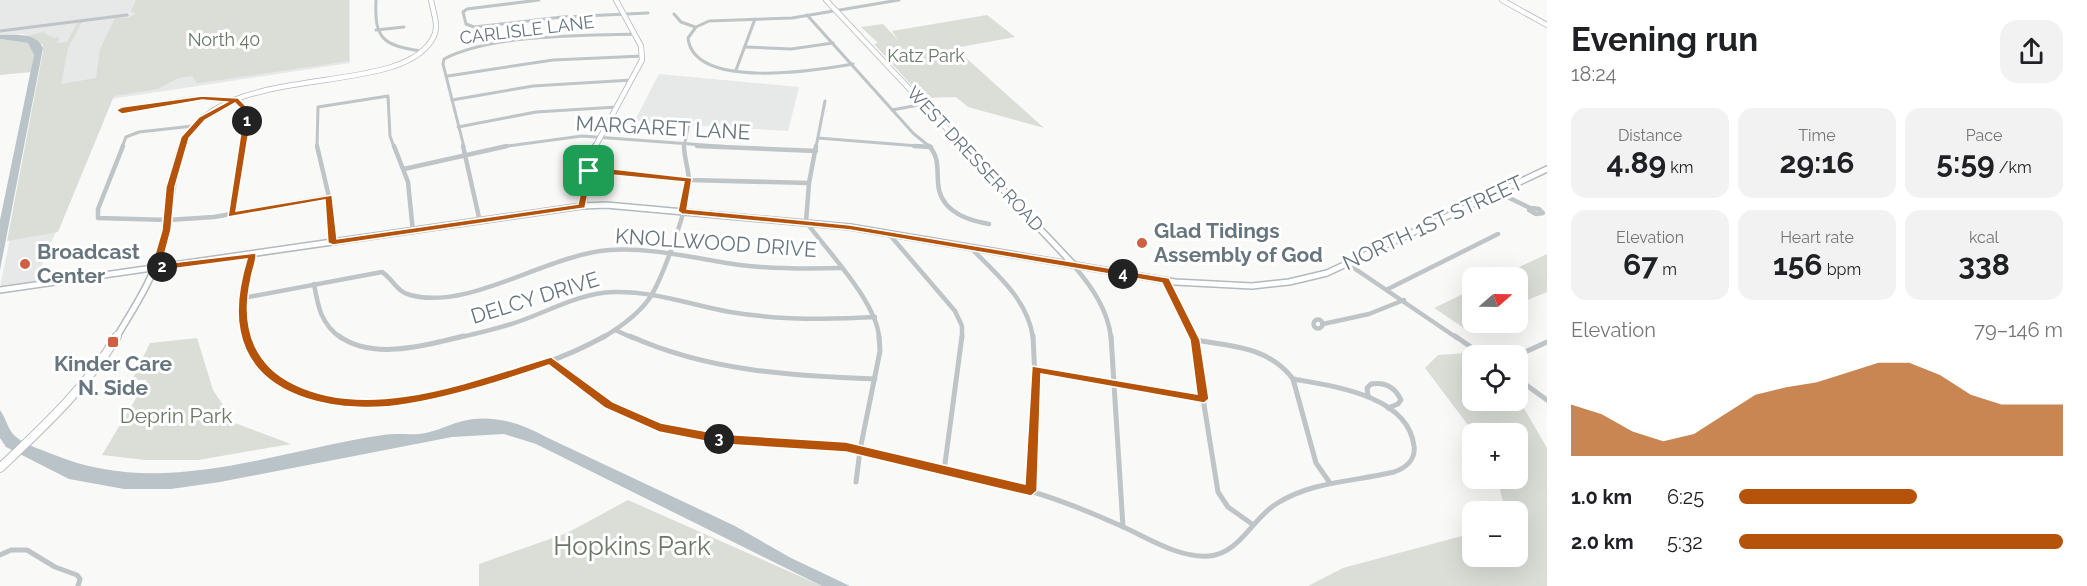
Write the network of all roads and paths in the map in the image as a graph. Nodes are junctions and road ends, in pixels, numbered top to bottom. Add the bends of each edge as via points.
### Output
1 (376, 0) edge
2 (431, 0) edge
3 (539, 0) edge
4 (616, 0) edge
5 (826, 0) edge
6 (899, 0) edge
7 (1502, 0) edge
8 (836, 10) junction
9 (648, 13) dead end
10 (624, 14) junction
11 (674, 14) dead end
12 (128, 15) dead end
13 (807, 15) junction
14 (755, 20) junction
15 (1547, 25) edge
16 (404, 27) dead end
17 (695, 27) junction
18 (376, 30) junction
19 (0, 31) edge
20 (635, 34) junction
21 (833, 43) junction
22 (745, 47) junction
23 (420, 51) junction
24 (642, 56) junction
25 (852, 64) junction
26 (736, 70) junction
27 (448, 76) junction
28 (632, 80) junction
29 (235, 100) junction
30 (452, 100) junction
31 (825, 100) dead end
32 (924, 104) junction
33 (617, 107) junction
34 (126, 110) dead end
35 (892, 110) junction
36 (689, 123) dead end
37 (194, 126) junction
38 (458, 127) junction
39 (601, 136) junction
40 (818, 138) junction
41 (683, 145) junction
42 (931, 147) junction
43 (816, 151) junction
44 (466, 155) junction
45 (404, 169) junction
46 (1547, 169) edge
47 (589, 171) junction
48 (689, 180) junction
49 (809, 183) junction
50 (1497, 192) junction
51 (329, 197) junction
52 (582, 206) junction
53 (1530, 208) dead end
54 (682, 211) junction
55 (231, 215) junction
56 (168, 220) junction
57 (480, 222) junction
58 (806, 222) junction
59 (989, 224) dead end
60 (413, 232) junction
61 (888, 233) junction
62 (1498, 234) dead end
63 (333, 243) junction
64 (970, 247) junction
65 (668, 252) junction
66 (252, 255) junction
67 (1348, 264) junction
68 (1074, 266) junction
69 (156, 268) junction
70 (841, 268) junction
71 (1165, 281) junction
72 (314, 284) junction
73 (1388, 289) junction
74 (0, 290) edge
75 (652, 294) junction
76 (243, 298) junction
77 (1404, 300) junction
78 (875, 316) junction
79 (1323, 324) dead end
80 (615, 330) junction
81 (1195, 340) junction
82 (1547, 342) edge
83 (1468, 345) edge
84 (1528, 351) edge
85 (551, 360) junction
86 (1035, 369) junction
87 (874, 379) junction
88 (1293, 379) junction
89 (1113, 384) junction
90 (1528, 386) edge
91 (1368, 396) junction
92 (1204, 399) junction
93 (1547, 400) edge
94 (1388, 408) junction
95 (860, 450) junction
96 (1, 467) edge
97 (944, 471) junction
98 (856, 482) dead end
99 (1330, 483) junction
100 (1031, 491) junction
101 (1252, 524) junction
102 (1124, 527) junction
103 (0, 555) edge
104 (78, 586) edge

1 - 18 street
2 - 23 street via 435,33
3 - 10 street via 463,12 468,27
4 - 10 street
5 - 8 street, WEST DRESSER ROAD
6 - 8 street
7 - 15 street
8 - 13 street
8 - 32 street, WEST DRESSER ROAD
9 - 10 street
10 - 20 street
11 - 17 street via 681,22
12 - 19 street
13 - 14 street
13 - 21 street
14 - 17 street via 718,19
14 - 22 street
16 - 18 street
17 - 26 street via 688,40 693,55 709,65
18 - 23 street via 390,44
20 - 24 street
20 - 27 street, CARLISLE LANE via 541,39 458,51 443,61
21 - 22 street via 791,49
21 - 25 street
22 - 26 street
23 - 29 street via 376,70 276,87
24 - 27 street via 543,61
24 - 28 street
25 - 26 street via 794,73
25 - 35 street
27 - 30 street
28 - 30 street via 532,86
28 - 33 street
29 - 34 street via 202,98
29 - 37 street via 212,111
29 - 55 street via 248,112
30 - 38 street
31 - 40 street
32 - 35 street
32 - 68 street, WEST DRESSER ROAD
33 - 38 street via 536,112
33 - 39 street
35 - 42 street
36 - 41 street
37 - 56 street via 183,143 171,187
37 - 56 street via 150,130 126,137 96,215 104,219
38 - 44 street
39 - 41 street, MARGARET LANE
39 - 44 street, MARGARET LANE via 550,138
39 - 47 street
40 - 42 street
40 - 43 street
41 - 43 street, MARGARET LANE
41 - 48 street
42 - 59 street via 939,164 939,194 945,204 970,220
43 - 49 street
44 - 45 street, MARGARET LANE
44 - 57 street
45 - 51 street via 390,136 388,96 318,107 318,155
45 - 60 street
46 - 50 street, NORTH 1ST STREET
47 - 48 street
47 - 52 street
48 - 49 street
48 - 54 street
49 - 58 street
50 - 53 street
50 - 67 street, NORTH 1ST STREET
51 - 55 street
51 - 63 street
52 - 54 street, NORTH 1ST STREET
52 - 57 street, NORTH 1ST STREET
54 - 58 street, NORTH 1ST STREET
54 - 65 street
55 - 56 street
56 - 69 street
57 - 60 street, NORTH 1ST STREET
58 - 61 street, NORTH 1ST STREET
58 - 70 street
60 - 63 street, NORTH 1ST STREET
61 - 64 street, NORTH 1ST STREET
61 - 97 street via 955,311 962,326
62 - 73 street
63 - 66 street, NORTH 1ST STREET
64 - 68 street, NORTH 1ST STREET
64 - 86 street via 1027,313 1035,338
65 - 70 street, KNOLLWOOD DRIVE via 751,266
65 - 72 street, KNOLLWOOD DRIVE via 624,249 577,255 440,298 405,293 384,272
65 - 75 street
66 - 69 street, NORTH 1ST STREET
66 - 76 street
67 - 71 street, NORTH 1ST STREET via 1309,279 1272,285 1217,286
67 - 73 street
68 - 71 street, NORTH 1ST STREET
68 - 89 street via 1092,287 1106,314
69 - 74 street, NORTH 1ST STREET
69 - 96 street via 98,366
70 - 78 street
71 - 81 street
72 - 75 street, DELCY DRIVE via 318,310 337,336 366,348 394,350 499,328 589,295
72 - 76 street
73 - 77 street
75 - 78 street, DELCY DRIVE via 760,316
75 - 80 street
76 - 85 street via 245,332 261,365 287,386 322,399 363,403 406,400 497,379
77 - 79 street via 1370,314
77 - 83 street
78 - 87 street via 881,342
80 - 85 street
80 - 87 street via 670,353 735,369 785,376
81 - 88 street via 1265,354 1283,364
81 - 92 street
82 - 84 street
85 - 95 street via 609,405 659,427 711,438
86 - 89 street
86 - 100 street
87 - 95 street
88 - 91 street
88 - 99 street via 1316,463
89 - 92 street
89 - 102 street
90 - 93 street
91 - 94 street
91 - 94 street via 1368,386 1387,385 1401,400
92 - 101 street via 1218,492 1233,512
94 - 99 street via 1412,438 1414,448 1409,464 1397,472
95 - 97 street
95 - 98 street
97 - 100 street
99 - 101 street via 1289,496
100 - 102 street
101 - 102 street via 1232,548 1207,556 1181,551
103 - 104 street via 27,550 79,576

